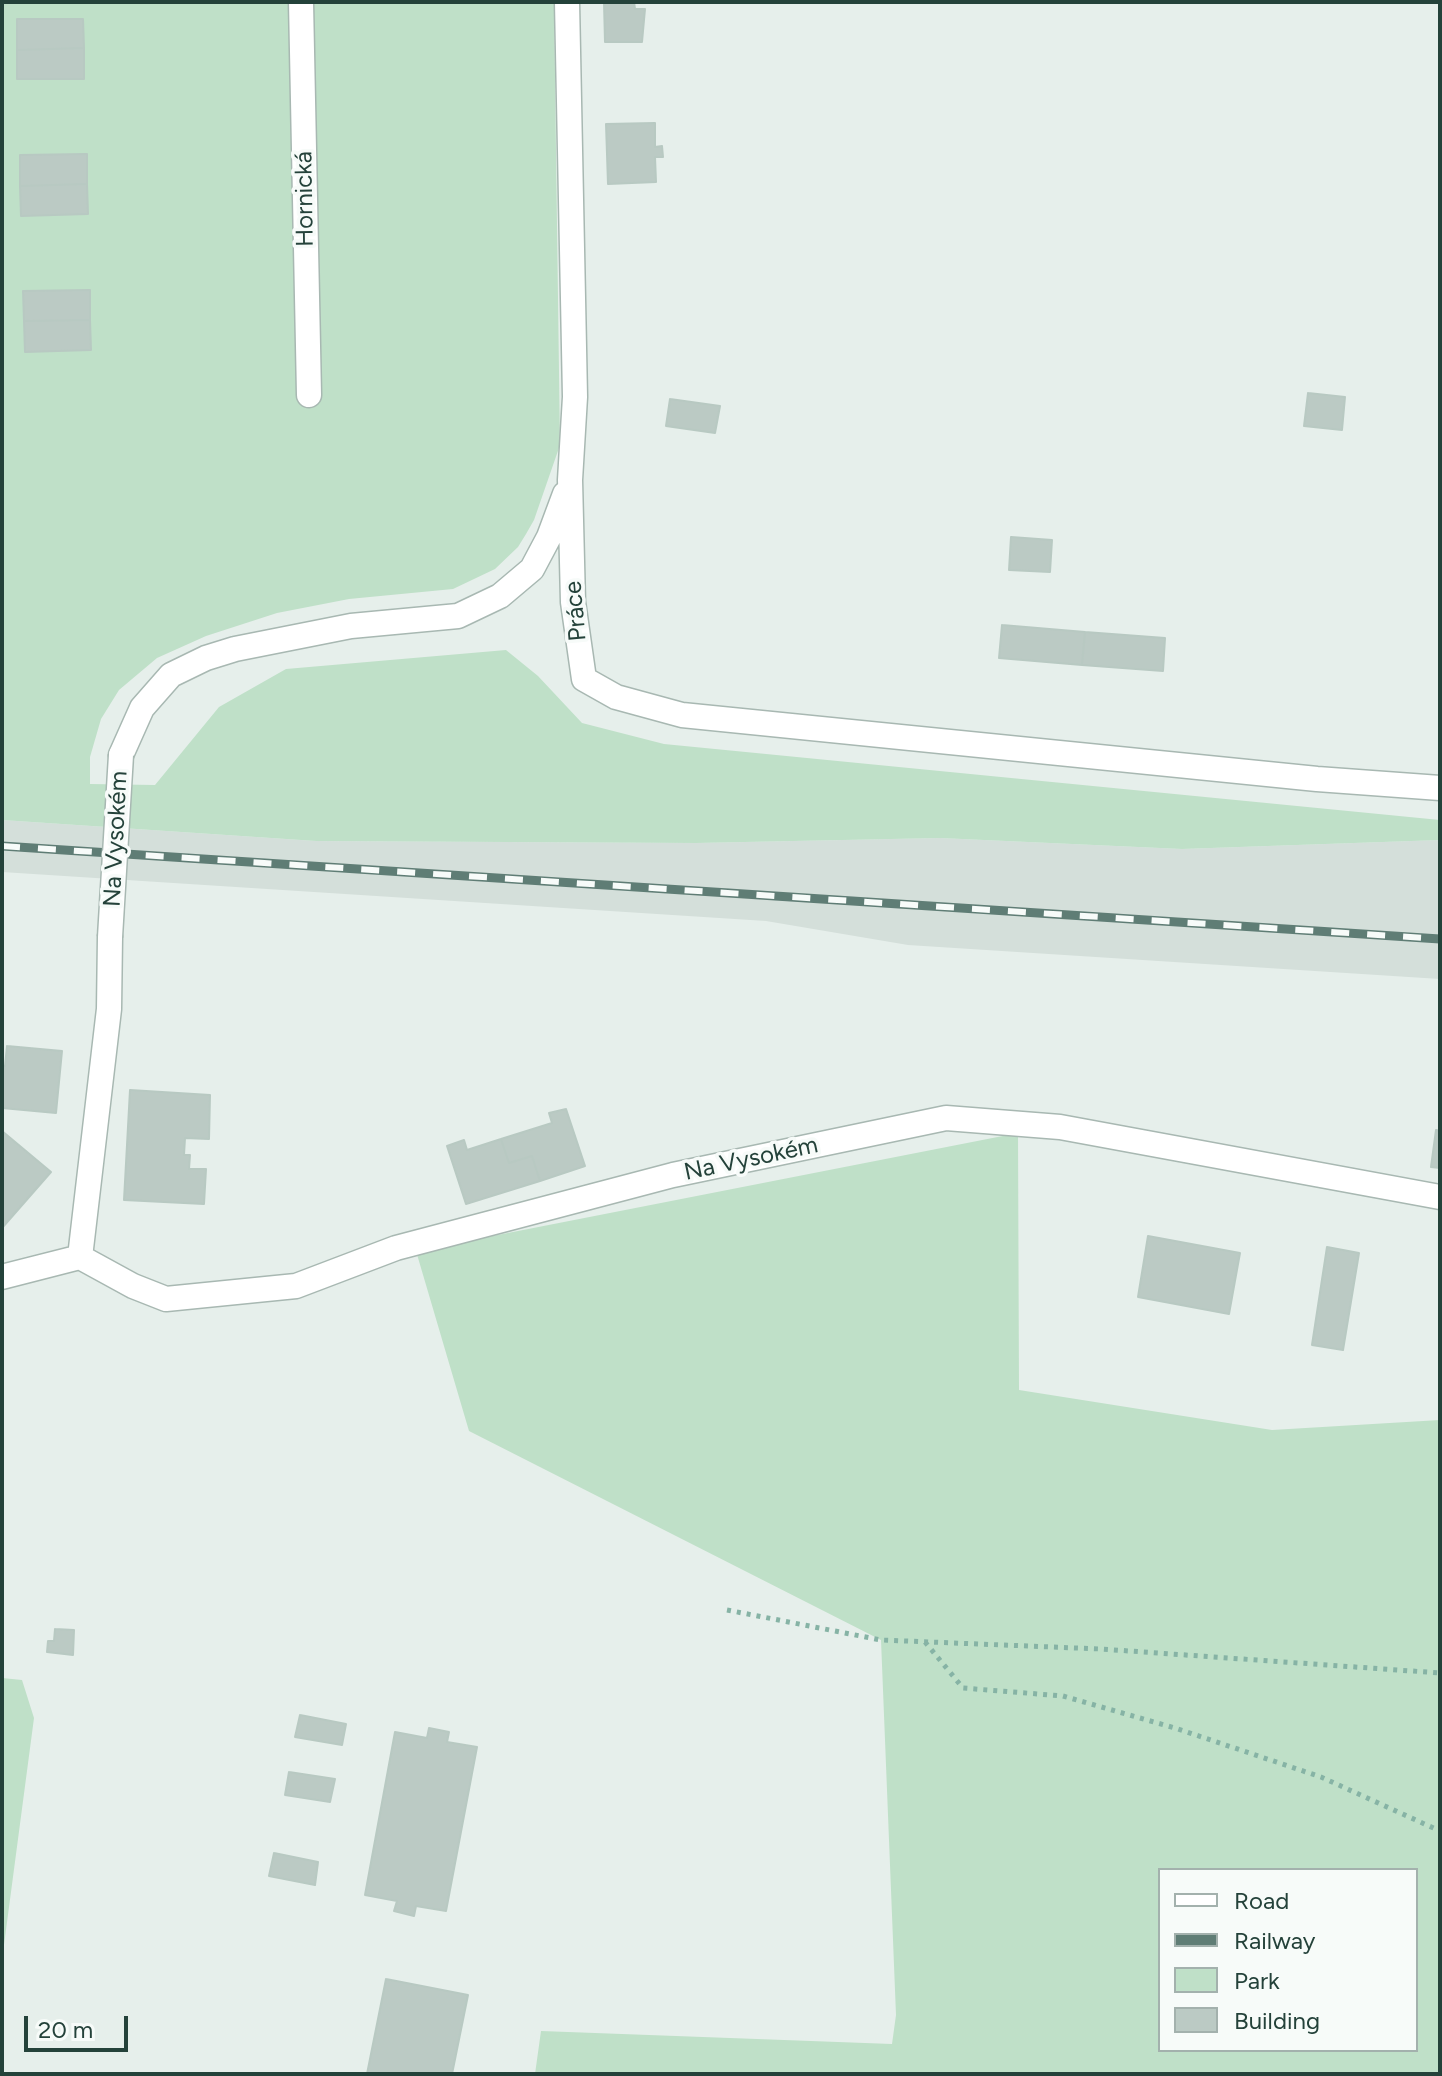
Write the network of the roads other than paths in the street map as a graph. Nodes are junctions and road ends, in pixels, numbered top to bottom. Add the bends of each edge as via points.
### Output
1 (301, 2) edge
2 (567, 2) edge
3 (309, 395) dead end
4 (570, 480) junction
5 (1440, 788) edge
6 (1440, 1197) edge
7 (80, 1257) junction
8 (2, 1277) edge

1 - 3 street, Hornická
2 - 4 street, Práce via 575,397
4 - 5 street, Práce via 573,602 584,679 616,697 682,715
4 - 7 street, Na Vysokém, bridge via 532,569 500,596 458,616 351,626 206,658 171,675 142,708 121,755 109,1009
6 - 7 street, Na Vysokém via 1060,1127 946,1118 673,1175 396,1248 296,1286 166,1299
7 - 8 street

